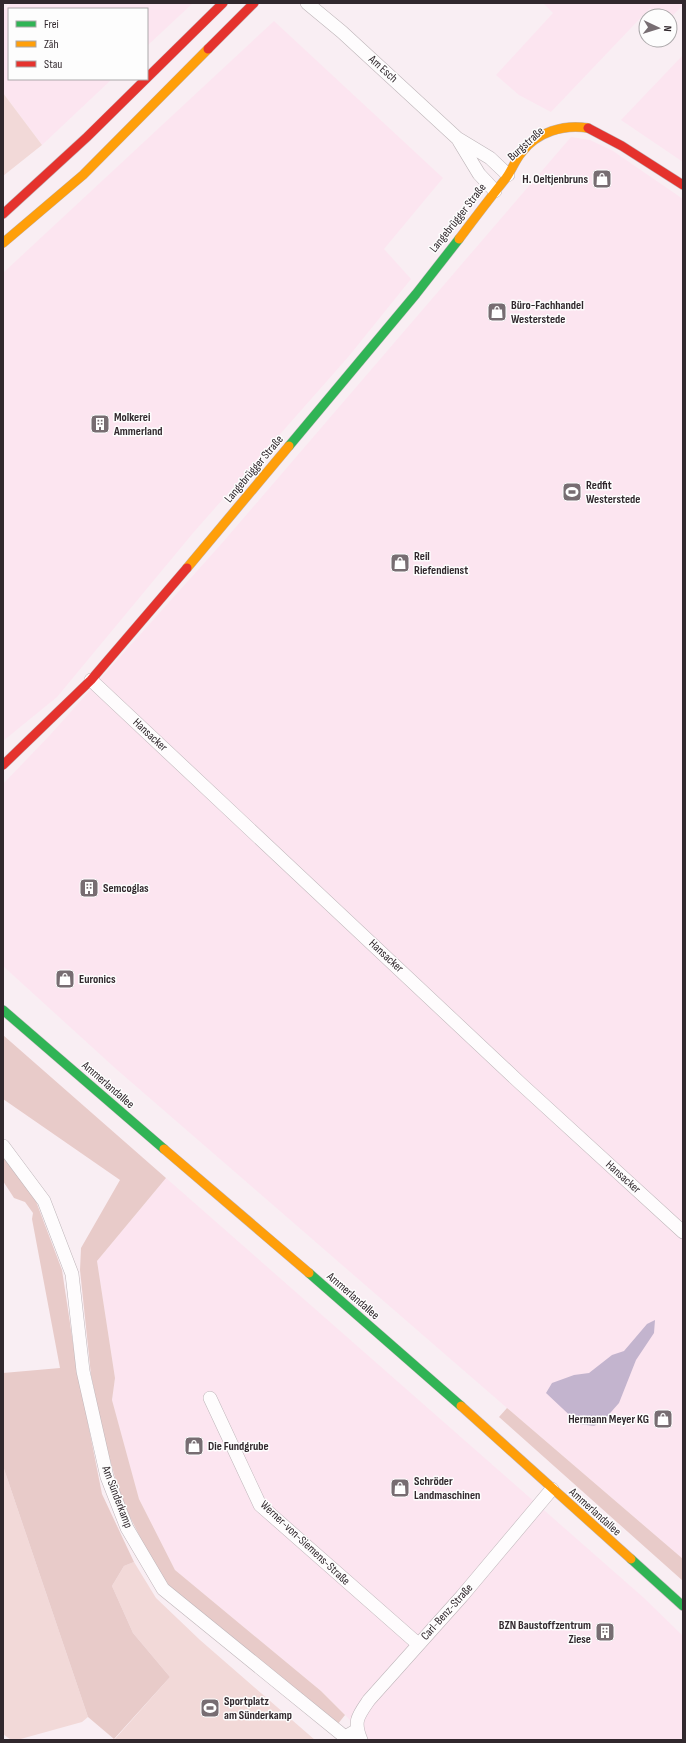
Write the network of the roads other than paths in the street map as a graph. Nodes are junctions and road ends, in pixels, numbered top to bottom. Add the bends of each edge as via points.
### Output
1 (223, 3) edge
2 (254, 3) edge
3 (307, 3) edge
4 (148, 78) edge
5 (146, 80) edge
6 (561, 128) junction
7 (457, 138) junction
8 (541, 147) dead end
9 (528, 161) dead end
10 (508, 175) junction
11 (683, 185) edge
12 (495, 191) junction
13 (3, 214) edge
14 (3, 243) edge
15 (91, 680) junction
16 (3, 765) edge
17 (3, 1010) edge
18 (3, 1146) edge
19 (683, 1232) edge
20 (210, 1398) dead end
21 (552, 1489) junction
22 (683, 1606) edge
23 (418, 1644) junction
24 (359, 1735) edge

1 - 4 main road
2 - 14 main road via 83,175
3 - 7 street, Am Esch
5 - 13 main road via 54,169
6 - 8 main road, Burgstraße
6 - 10 main road, Burgstraße via 541,135 522,151
6 - 11 main road, Burgstraße via 577,126 599,132
7 - 10 street, Am Esch via 490,158
7 - 12 street, Am Esch via 479,174
9 - 10 main road, Burgstraße
10 - 12 main road, Langebrügger Straße
12 - 15 main road, Langebrügger Straße via 366,354
15 - 16 main road, Langebrügger Straße
15 - 19 street, Hansacker via 548,1109
17 - 21 main road, Ammerlandallee via 396,1348
18 - 24 street, Am Sünderkamp via 44,1201 72,1274 83,1371 107,1477 145,1562 163,1589 345,1737
20 - 23 street, Werner-von-Siemens-Straße via 260,1505
21 - 22 main road, Ammerlandallee
21 - 23 street, Carl-Benz-Straße
23 - 24 street, Carl-Benz-Straße via 369,1700 356,1719

